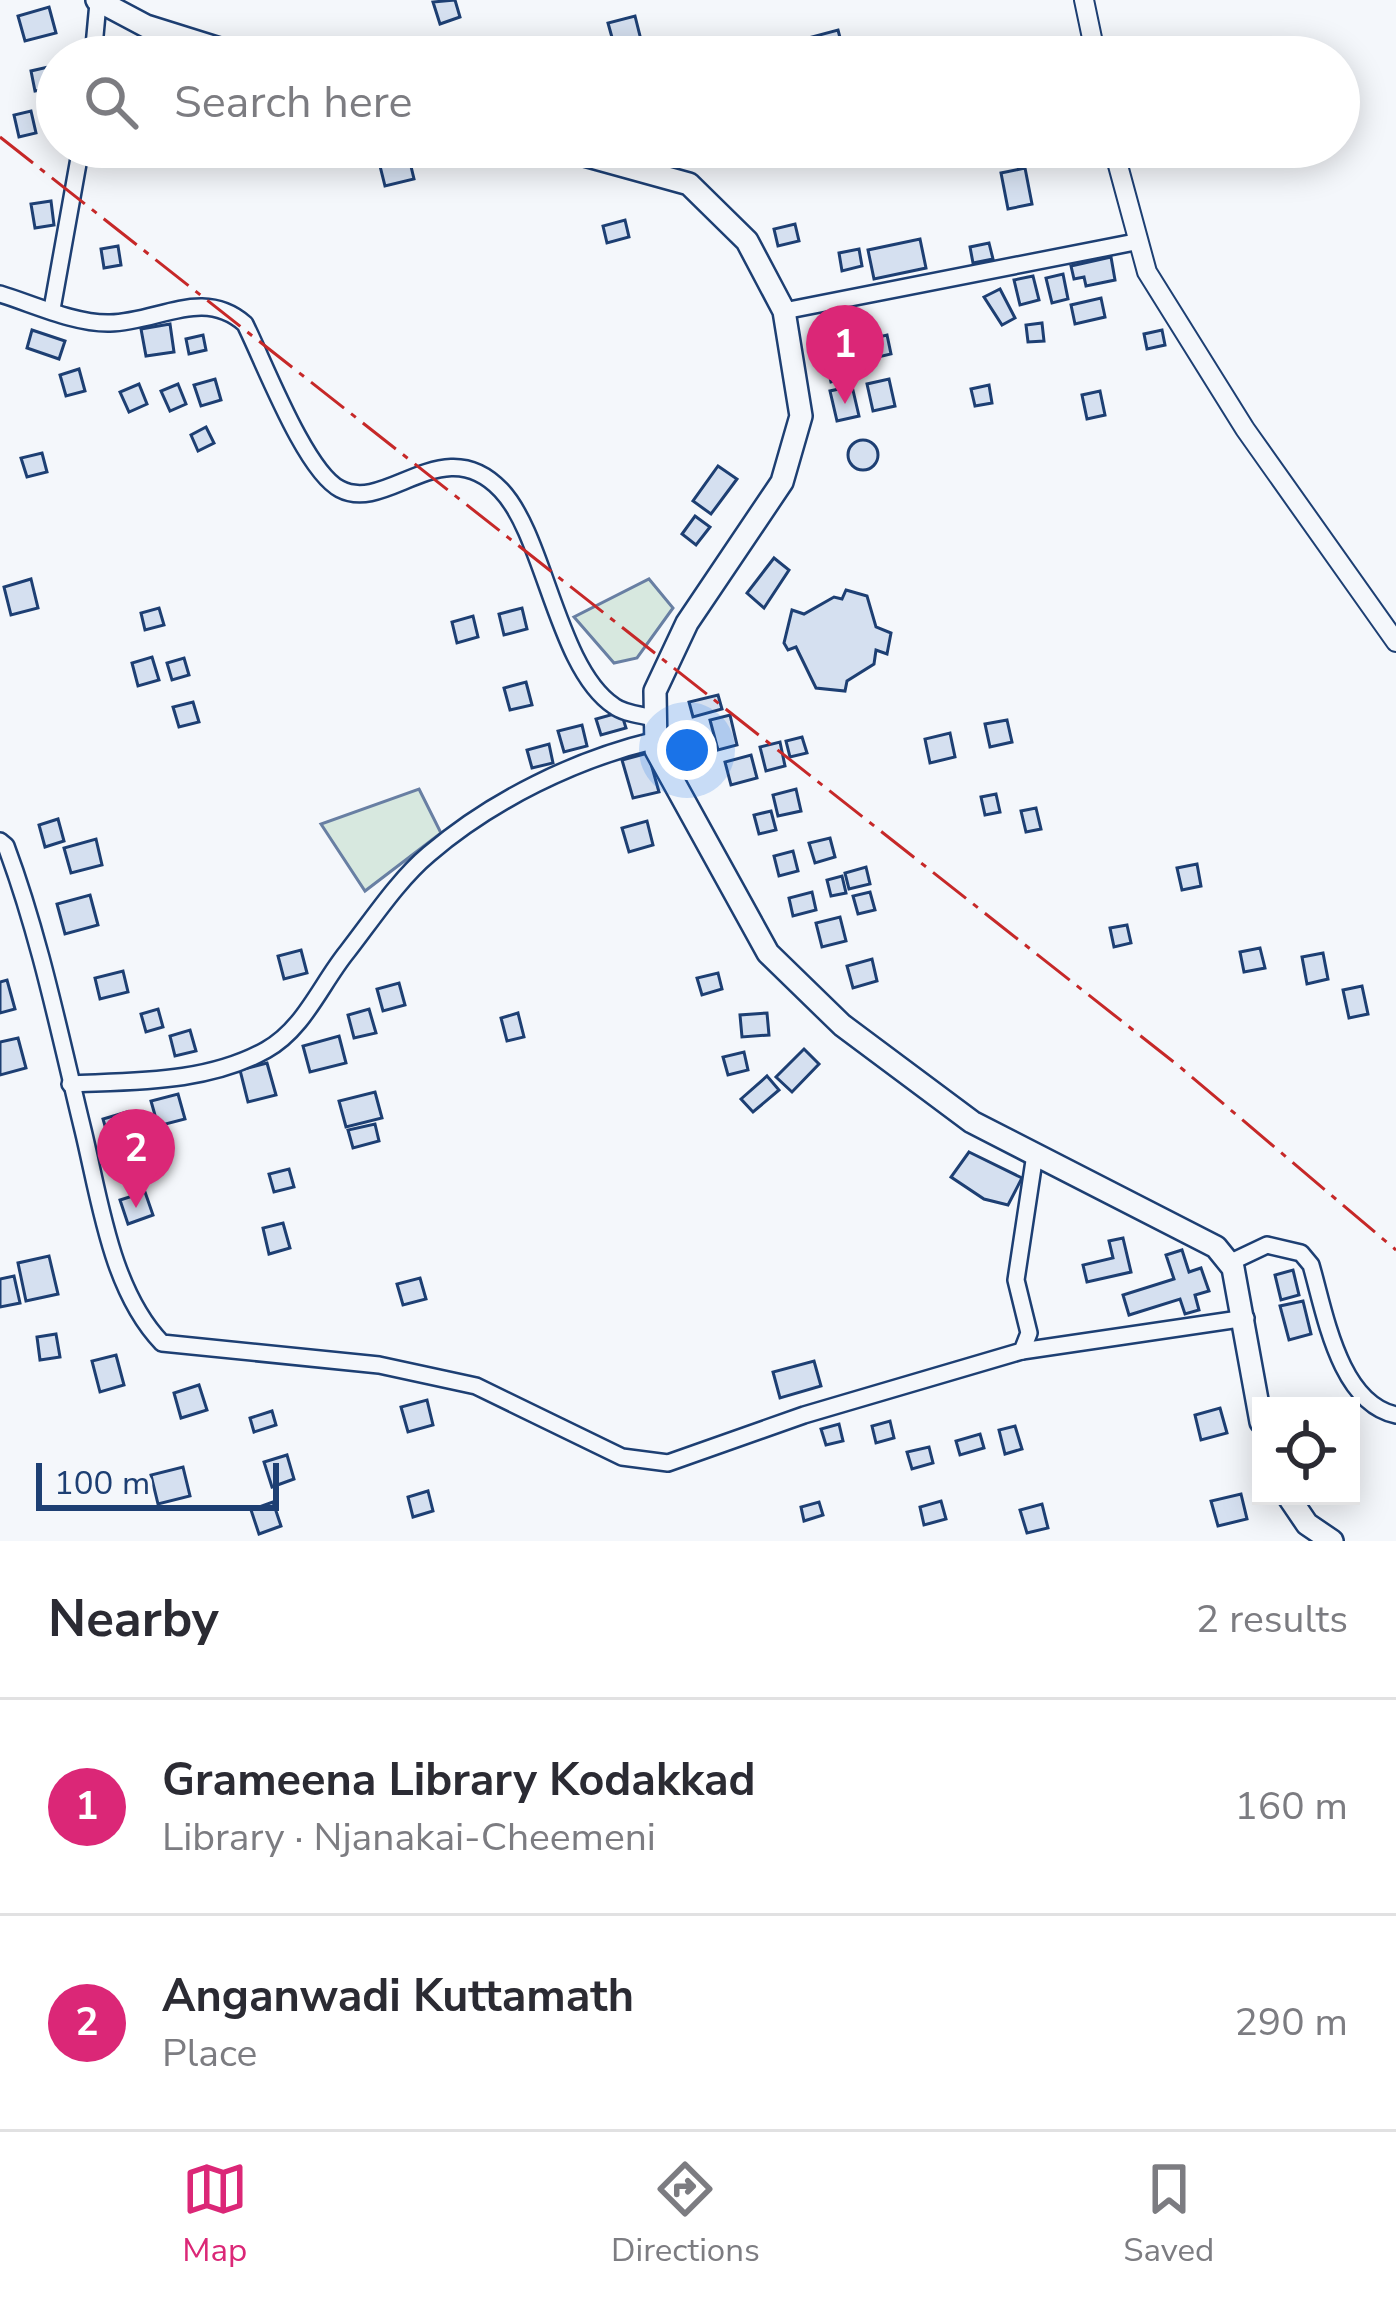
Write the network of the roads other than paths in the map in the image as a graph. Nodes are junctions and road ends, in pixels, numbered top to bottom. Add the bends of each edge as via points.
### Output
1 (1084, 0) edge
2 (98, 1) edge
3 (95, 36) edge
4 (178, 36) edge
5 (1092, 36) edge
6 (76, 168) edge
7 (631, 168) edge
8 (1118, 168) edge
9 (1135, 242) junction
10 (0, 294) edge
11 (52, 309) junction
12 (784, 311) junction
13 (1396, 643) edge
14 (657, 730) junction
15 (0, 841) edge
16 (70, 1084) junction
17 (1035, 1154) junction
18 (1228, 1263) junction
19 (1246, 1318) junction
20 (1022, 1351) junction
21 (1257, 1397) edge
22 (1396, 1414) edge
23 (1294, 1505) edge
24 (1332, 1541) edge

1 - 5 street
2 - 3 street
2 - 4 main road
6 - 11 street
7 - 12 main road via 689,184 747,241
8 - 9 street
9 - 12 street
9 - 13 street via 1196,354
10 - 11 street
11 - 14 street via 108,324 206,304 228,309 245,324 320,471 341,490 362,493 456,465 477,470 503,492 525,529 548,596 592,680 614,707
12 - 14 main road via 801,416 782,482 687,622 656,691
14 - 16 street via 573,766 427,856 298,1022 267,1050 200,1074
14 - 17 main road via 768,953 842,1025 972,1122
15 - 16 street via 19,880
16 - 20 street via 138,1318 162,1342 379,1365 476,1386 622,1456 668,1463
17 - 18 main road via 1200,1234
17 - 20 street via 1016,1280 1029,1333
18 - 19 main road
18 - 22 street via 1268,1245 1301,1252 1345,1370 1381,1412
19 - 20 street
19 - 21 main road
23 - 24 main road

